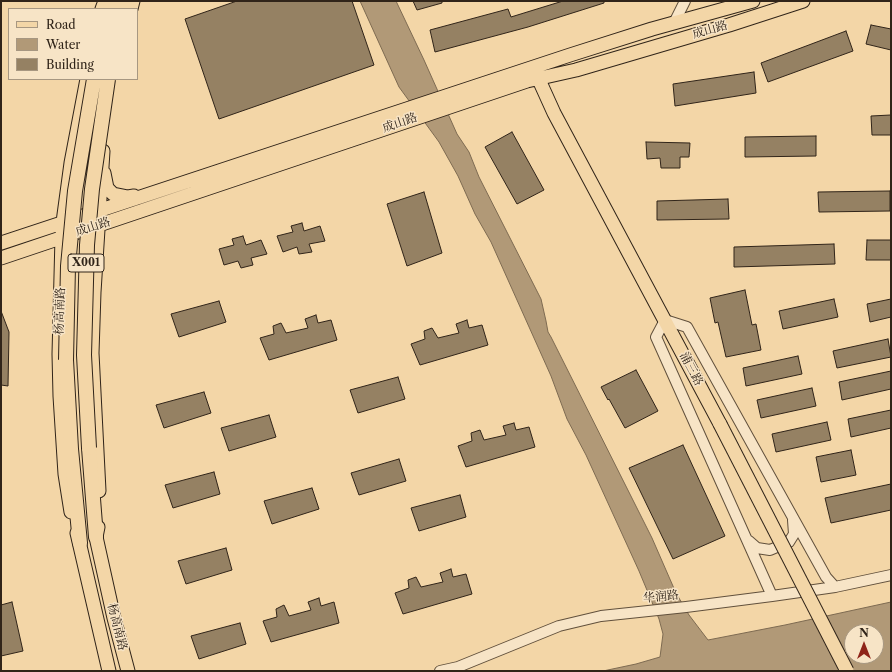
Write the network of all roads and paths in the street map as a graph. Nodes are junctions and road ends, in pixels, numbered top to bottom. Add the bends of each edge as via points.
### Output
1 (685, 1) edge
2 (753, 1) edge
3 (803, 1) edge
4 (674, 23) junction
5 (536, 73) junction
6 (87, 80) edge
7 (94, 80) edge
8 (108, 80) edge
9 (115, 80) edge
10 (404, 116) junction
11 (102, 163) junction
12 (142, 196) junction
13 (98, 210) junction
14 (63, 222) junction
15 (98, 226) junction
16 (62, 237) junction
17 (1, 243) edge
18 (1, 258) edge
19 (665, 320) junction
20 (793, 517) junction
21 (96, 537) junction
22 (747, 540) junction
23 (80, 543) junction
24 (891, 575) edge
25 (835, 587) junction
26 (772, 596) junction
27 (109, 671) edge
28 (128, 671) edge
29 (440, 671) edge
30 (847, 671) edge

1 - 4 street
2 - 4 main road, 成山路
3 - 5 main road, 成山路 via 576,70
4 - 5 main road, 成山路 via 577,52
5 - 10 main road, 成山路
5 - 19 main road, 浦三路 via 554,113
6 - 14 main road, 杨高南路
7 - 23 highway, 杨高南路 / X001, bridge via 75,191 68,266 66,360
8 - 21 highway, 杨高南路 / X001, bridge via 92,189 87,245 84,355
9 - 11 main road, 杨高南路
10 - 12 main road, 成山路
10 - 15 main road, 成山路
11 - 12 main road via 107,188 114,194
11 - 13 main road, 杨高南路
12 - 13 main road, 成山路
13 - 14 main road, 成山路
13 - 15 main road, 杨高南路
14 - 16 main road, 杨高南路
14 - 17 main road, 成山路
15 - 16 main road, 成山路
15 - 21 main road, 杨高南路 / X001 via 92,353 100,513
16 - 18 main road, 成山路
16 - 23 main road, 杨高南路 / X001 via 60,396 66,480 71,513
19 - 20 street via 687,327
19 - 22 street via 656,337
19 - 30 main road, 浦三路, bridge
20 - 22 street via 794,534 789,542 770,550 757,548
20 - 25 street via 826,577
21 - 28 main road, 杨高南路 / X001
22 - 26 street
23 - 27 main road, 杨高南路 / X001
24 - 25 street, 华润路
25 - 26 street, 华润路
26 - 29 street, 华润路 via 601,616 559,626 458,667

